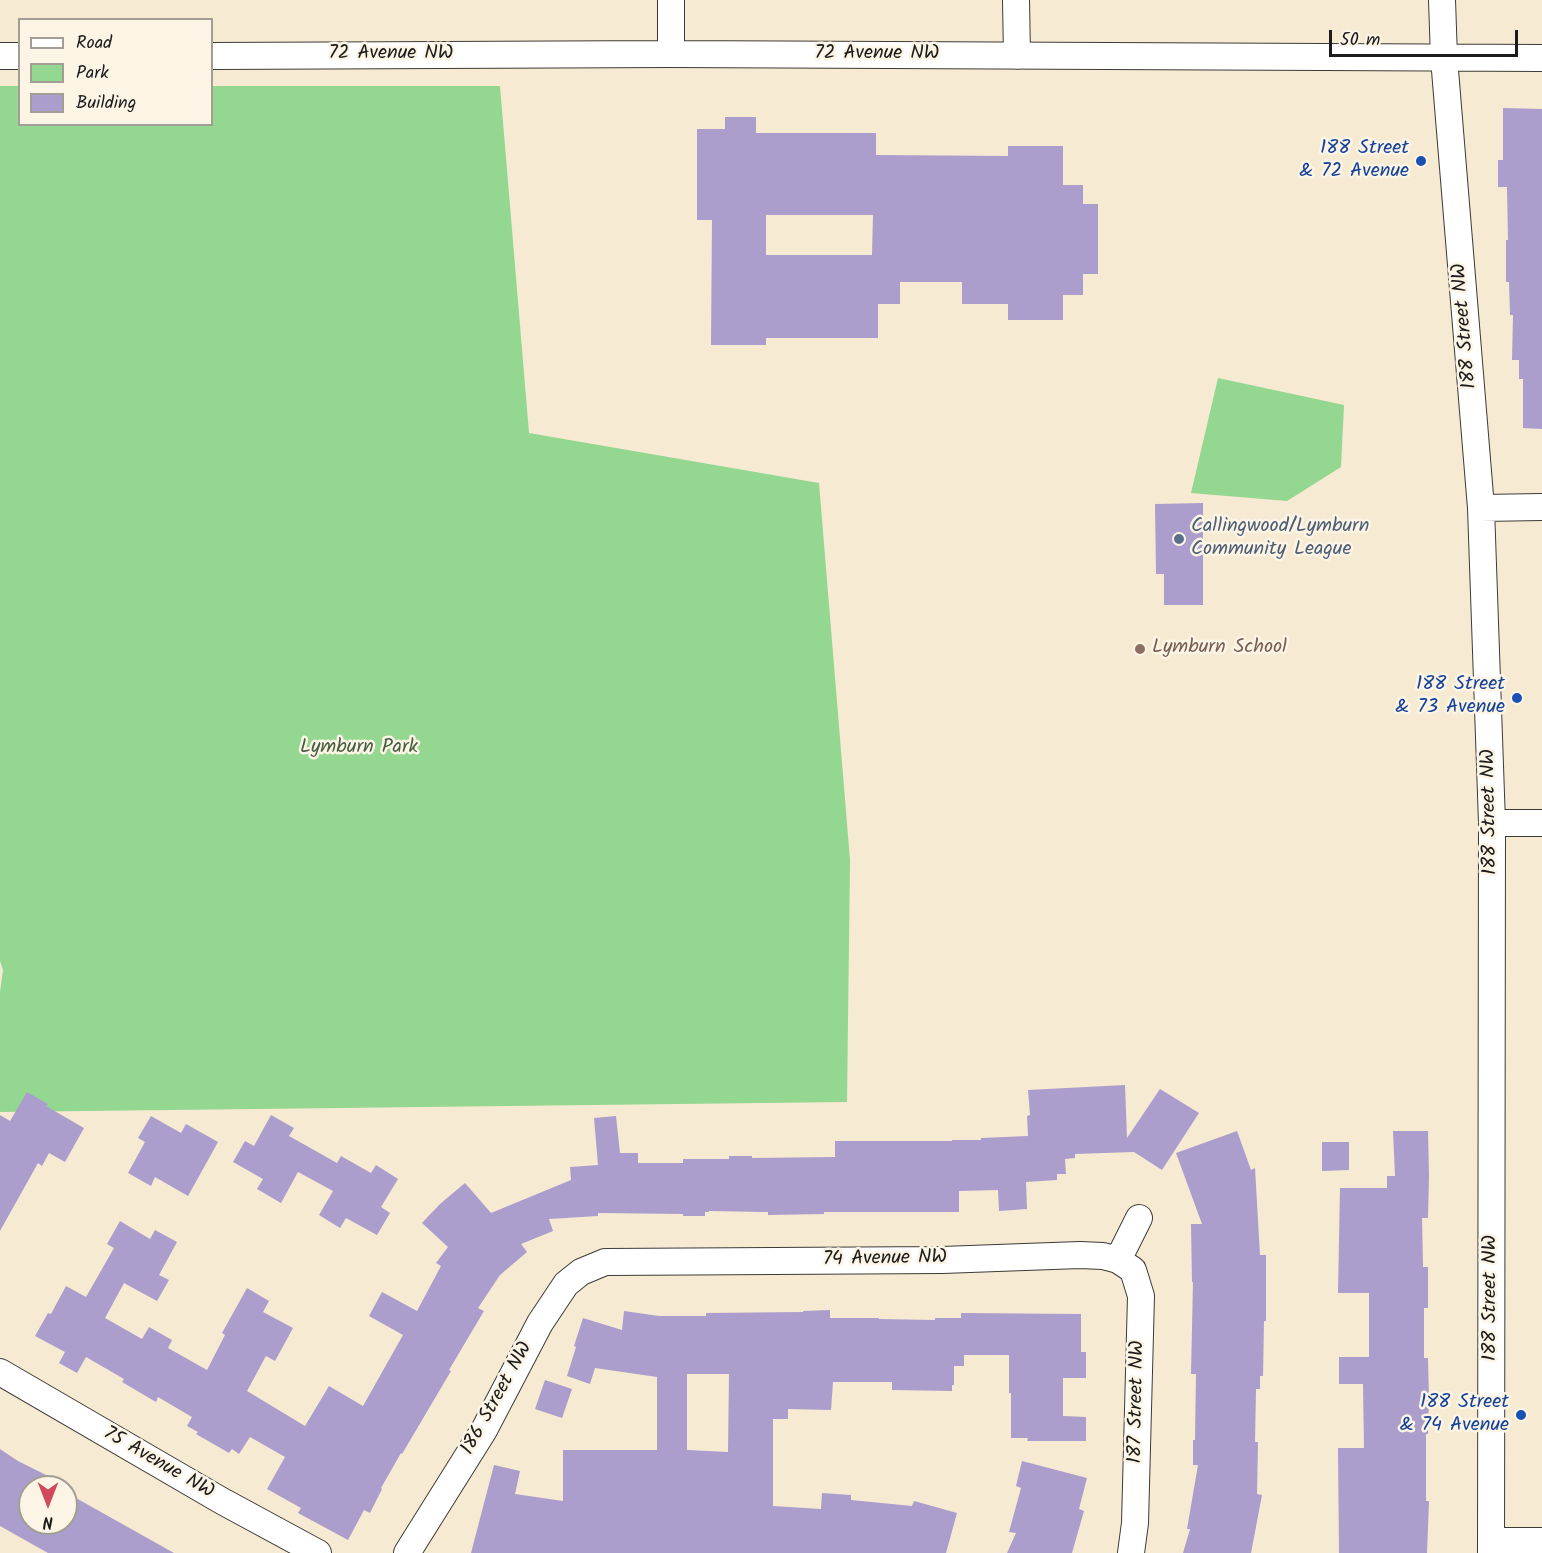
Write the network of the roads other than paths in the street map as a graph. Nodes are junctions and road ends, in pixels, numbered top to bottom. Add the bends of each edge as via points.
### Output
1 (671, 0) edge
2 (1016, 0) edge
3 (1442, 0) edge
4 (671, 54) junction
5 (0, 56) edge
6 (18, 56) edge
7 (213, 56) edge
8 (1017, 56) junction
9 (1444, 58) junction
10 (1542, 58) edge
11 (1542, 507) edge
12 (1481, 508) junction
13 (1492, 823) junction
14 (1542, 823) edge
15 (1139, 1218) dead end
16 (1118, 1260) junction
17 (605, 1262) joint
18 (0, 1372) edge
19 (1542, 1541) edge
20 (1491, 1547) edge
21 (318, 1553) edge
22 (407, 1553) edge
23 (1131, 1553) edge

1 - 4 street
2 - 8 street
3 - 9 street, 188 Street NW
4 - 7 street, 72 Avenue NW
4 - 8 street, 72 Avenue NW
5 - 6 street
8 - 9 street, 72 Avenue NW
9 - 10 street, 72 Avenue NW
9 - 12 street, 188 Street NW
11 - 12 street
12 - 13 street, 188 Street NW
13 - 14 street
13 - 20 street, 188 Street NW
15 - 16 street
16 - 17 street, 74 Avenue NW via 1080,1255
16 - 23 street, 187 Street NW via 1133,1270 1141,1296
17 - 22 street, 186 Street NW via 581,1272 566,1284 540,1323 484,1430
18 - 21 street, 75 Avenue NW
19 - 20 street

